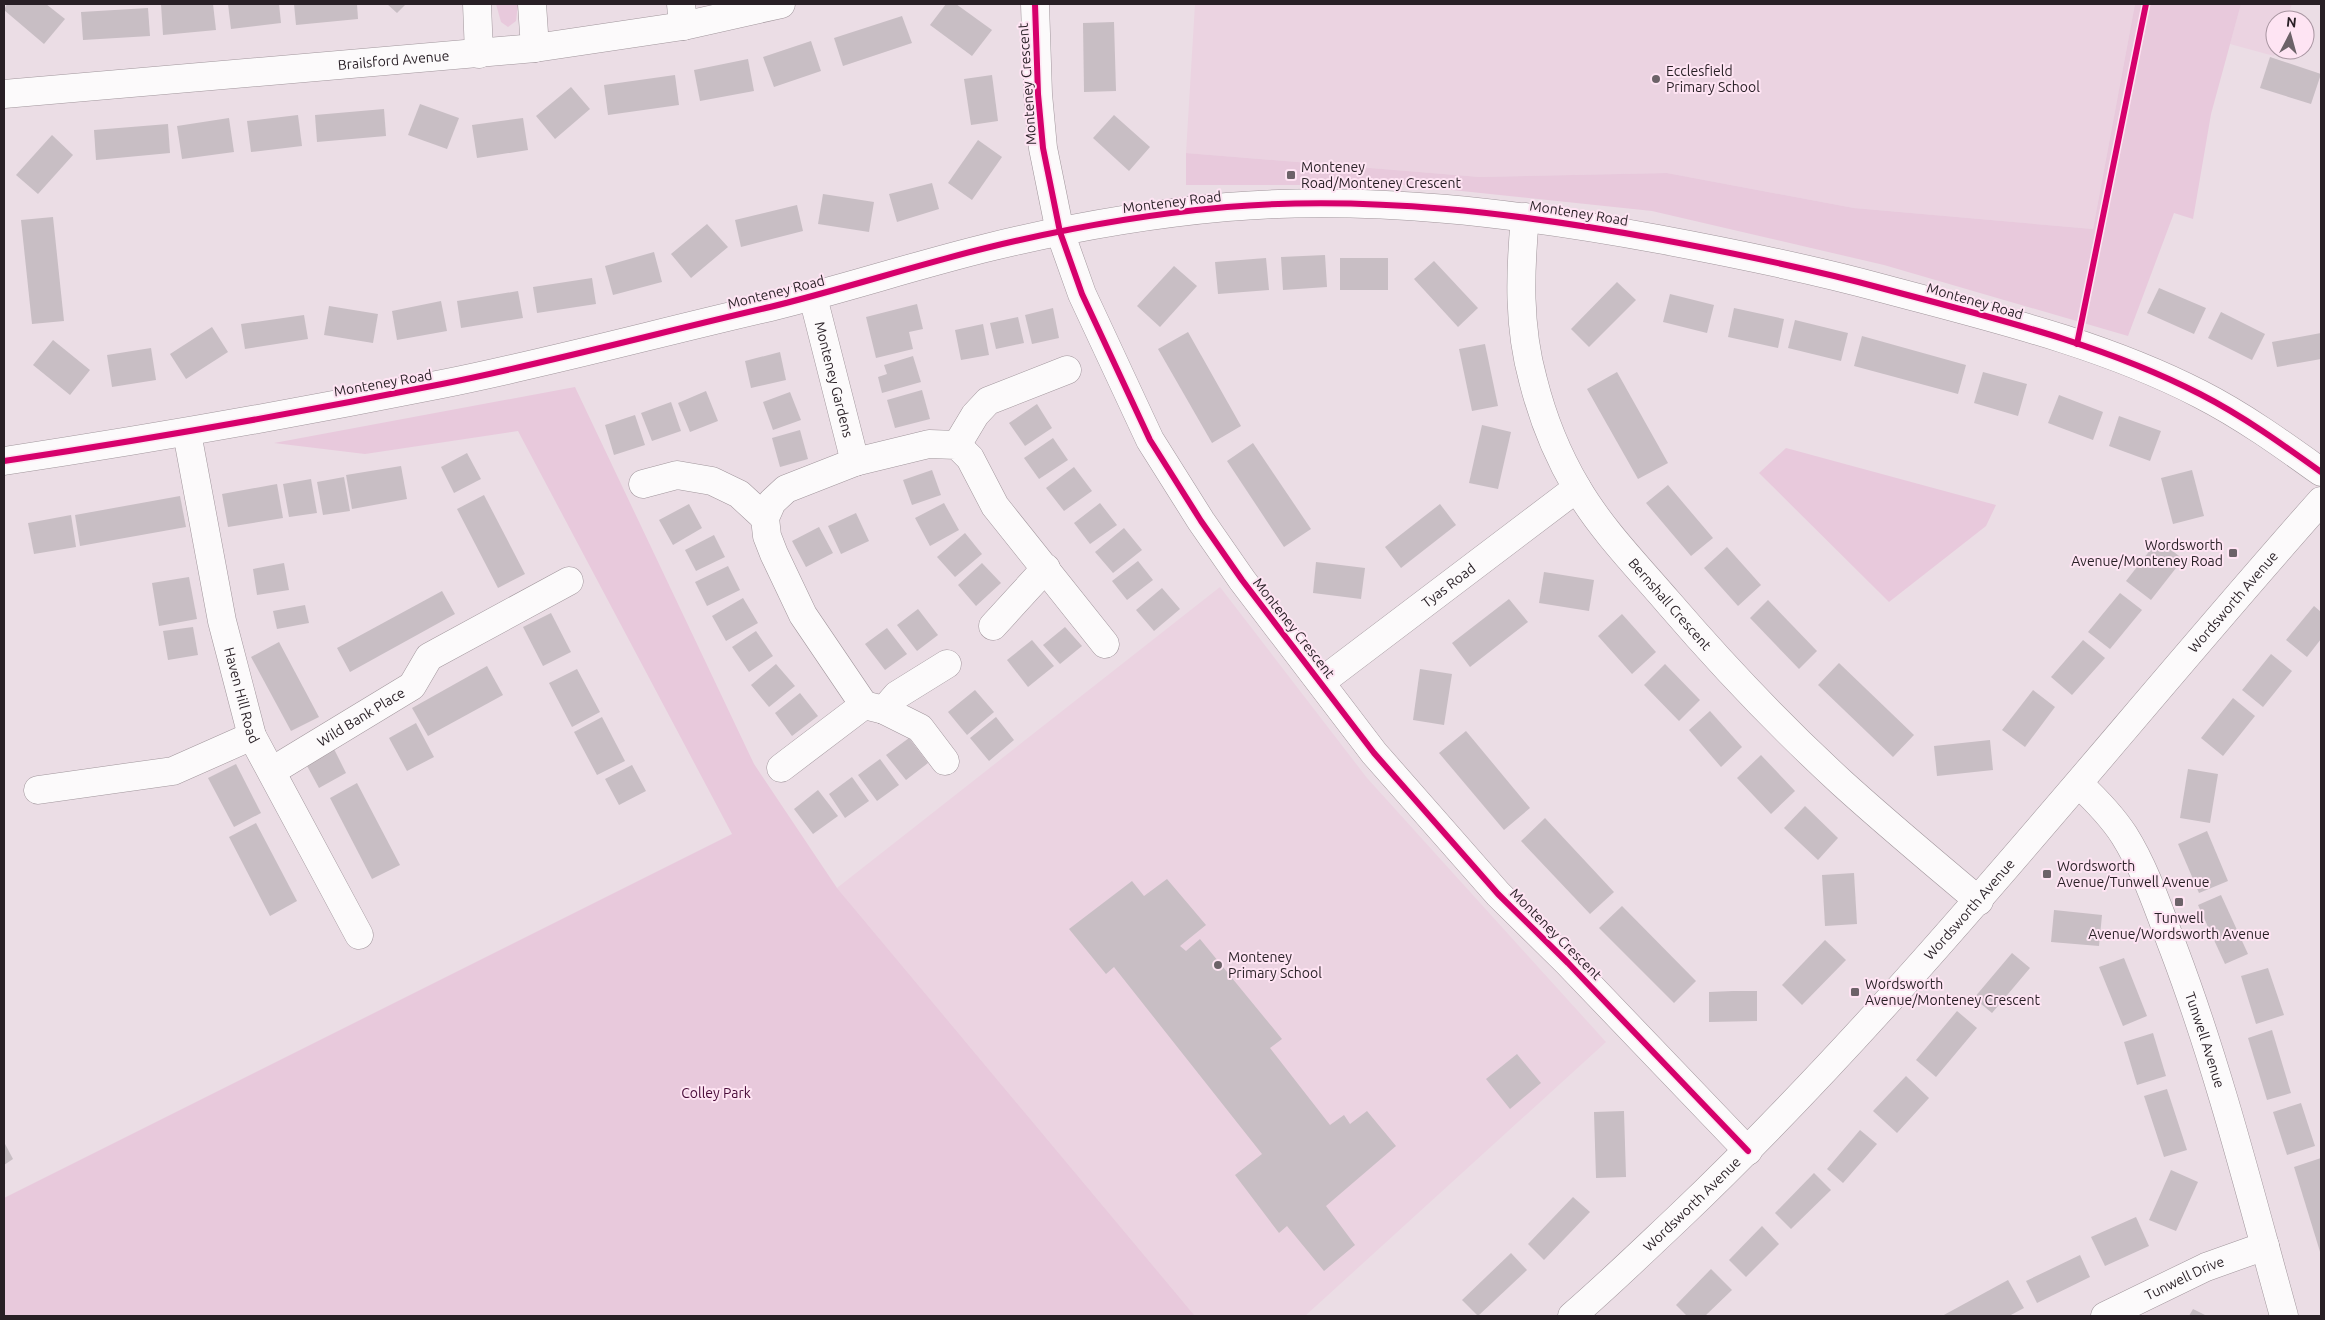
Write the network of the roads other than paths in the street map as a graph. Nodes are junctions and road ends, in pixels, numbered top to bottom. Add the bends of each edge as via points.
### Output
1 (477, 4) edge
2 (532, 4) edge
3 (782, 4) edge
4 (1035, 4) edge
5 (682, 15) edge
6 (535, 48) junction
7 (479, 54) junction
8 (4, 94) edge
9 (1525, 217) junction
10 (1060, 232) junction
11 (813, 296) junction
12 (1067, 370) dead end
13 (188, 433) junction
14 (957, 445) junction
15 (4, 461) edge
16 (855, 462) junction
17 (2321, 472) edge
18 (642, 484) dead end
19 (1577, 488) junction
20 (2321, 501) edge
21 (765, 518) junction
22 (1046, 568) junction
23 (569, 581) dead end
24 (993, 626) dead end
25 (1105, 644) dead end
26 (947, 664) dead end
27 (1321, 682) junction
28 (874, 708) junction
29 (252, 736) junction
30 (944, 761) dead end
31 (780, 768) dead end
32 (272, 771) junction
33 (2079, 784) junction
34 (38, 790) dead end
35 (1979, 901) junction
36 (359, 935) dead end
37 (1748, 1151) junction
38 (2265, 1246) junction
39 (1572, 1316) edge
40 (2105, 1316) edge
41 (2284, 1316) edge

1 - 7 street
2 - 6 street
3 - 5 street, Brailsford Avenue
4 - 10 street, Monteney Crescent via 1043,148
5 - 6 street, Brailsford Avenue
6 - 7 street, Brailsford Avenue
7 - 8 street, Brailsford Avenue
9 - 10 street, Monteney Road via 1427,207 1275,205 1138,218
9 - 17 street, Monteney Road via 1722,251 1837,276 2077,344 2198,392 2252,423
9 - 19 street, Bernshall Crescent via 1520,278 1523,334 1533,382 1554,440
10 - 11 street, Monteney Road via 992,246
10 - 27 street, Monteney Crescent via 1082,294 1150,440 1231,565
11 - 13 street, Monteney Road via 448,383
11 - 16 street, Monteney Gardens
12 - 14 street via 988,401 974,415
13 - 15 street, Monteney Road
13 - 29 street, Haven Hill Road via 222,621
14 - 16 street via 929,444
14 - 22 street via 970,458 995,506
16 - 21 street via 786,488 772,502
18 - 21 street via 677,475 712,481 739,494
19 - 27 street, Tyas Road
19 - 35 street, Bernshall Crescent via 1632,560 1768,712 1842,783
20 - 33 street, Wordsworth Avenue
21 - 28 street via 774,554 803,615
22 - 24 street
22 - 25 street
23 - 32 street, Wild Bank Place via 429,657 412,686
26 - 28 street
27 - 37 street, Monteney Crescent via 1374,753 1459,851
28 - 30 street via 920,728
28 - 31 street
29 - 32 street, Haven Hill Road
29 - 34 street via 172,771
32 - 36 street, Haven Hill Road
33 - 35 street, Wordsworth Avenue
33 - 38 street, Tunwell Avenue via 2106,810 2142,869 2196,1009
35 - 37 street, Wordsworth Avenue via 1882,1010
37 - 39 street, Wordsworth Avenue
38 - 40 street, Tunwell Drive via 2206,1267
38 - 41 street, Tunwell Avenue

